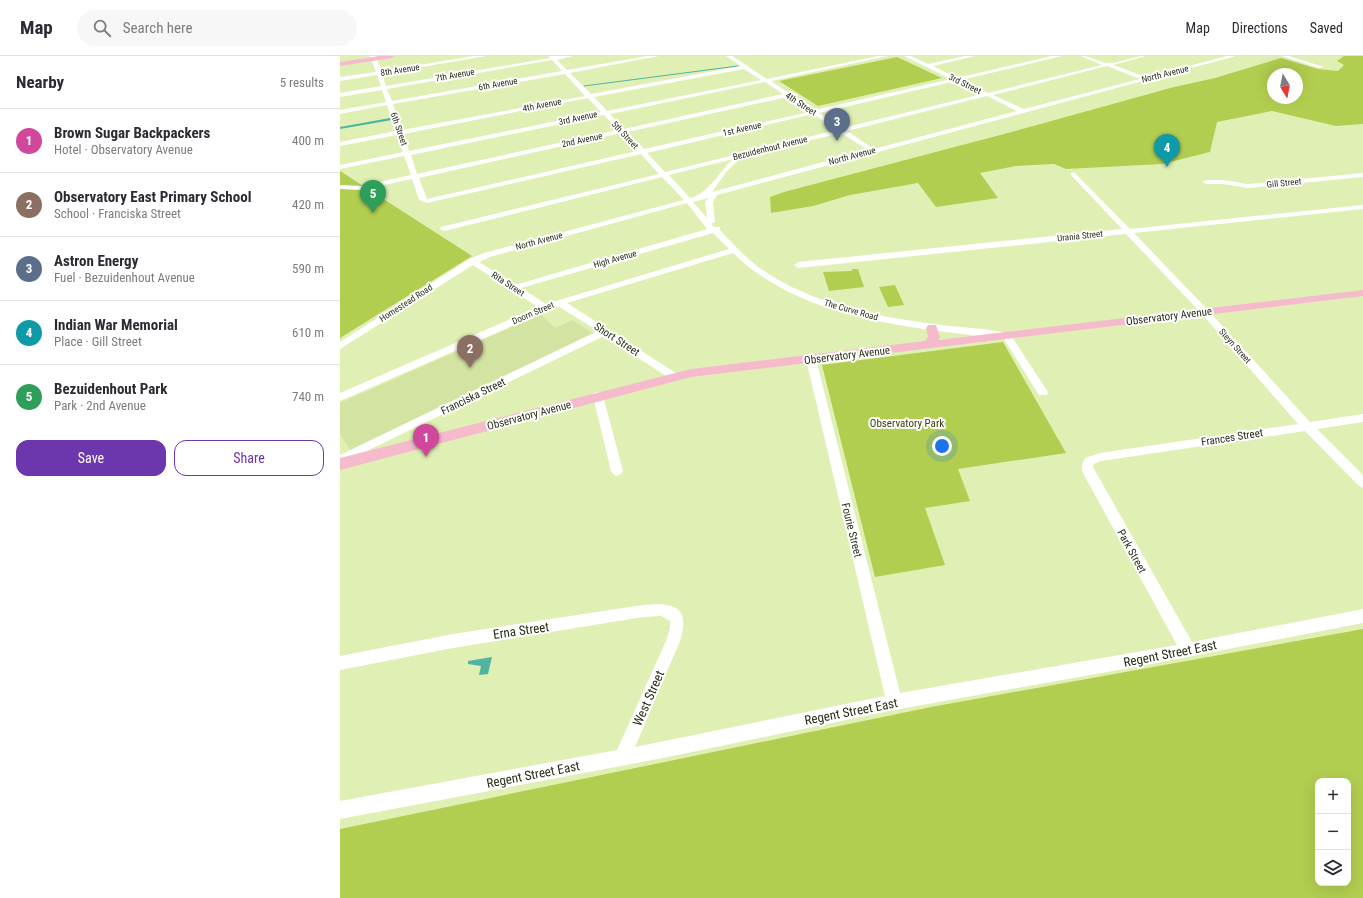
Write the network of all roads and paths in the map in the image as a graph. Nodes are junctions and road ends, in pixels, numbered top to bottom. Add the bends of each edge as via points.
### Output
1 (392, 56) edge
2 (483, 56) edge
3 (570, 56) edge
4 (656, 56) edge
5 (742, 56) edge
6 (885, 56) edge
7 (907, 56) edge
8 (972, 56) edge
9 (1059, 56) edge
10 (1084, 56) edge
11 (1144, 56) edge
12 (1233, 56) edge
13 (1284, 56) edge
14 (1301, 56) edge
15 (373, 57) edge
16 (552, 57) edge
17 (731, 57) edge
18 (1292, 58) junction
19 (340, 64) edge
20 (1108, 65) junction
21 (927, 66) junction
22 (744, 67) junction
23 (1322, 67) dead end
24 (566, 72) junction
25 (379, 73) junction
26 (340, 79) edge
27 (956, 79) junction
28 (1146, 79) junction
29 (765, 80) junction
30 (384, 87) junction
31 (340, 95) edge
32 (788, 95) junction
33 (989, 95) junction
34 (588, 96) junction
35 (390, 103) junction
36 (1022, 111) junction
37 (340, 112) edge
38 (814, 112) junction
39 (604, 113) junction
40 (621, 131) junction
41 (842, 131) junction
42 (400, 132) junction
43 (340, 144) edge
44 (873, 151) junction
45 (641, 152) junction
46 (407, 153) junction
47 (746, 154) junction
48 (342, 167) dead end
49 (1073, 174) dead end
50 (663, 175) junction
51 (1363, 175) edge
52 (416, 176) junction
53 (1206, 182) dead end
54 (340, 187) edge
55 (712, 192) junction
56 (425, 201) joint
57 (689, 201) junction
58 (1363, 207) edge
59 (714, 228) junction
60 (444, 230) dead end
61 (1127, 231) junction
62 (733, 250) junction
63 (472, 261) junction
64 (798, 265) dead end
65 (513, 288) junction
66 (1363, 293) edge
67 (559, 302) junction
68 (544, 307) junction
69 (1204, 312) junction
70 (932, 328) junction
71 (606, 331) junction
72 (1006, 336) junction
73 (929, 345) junction
74 (340, 346) edge
75 (811, 359) junction
76 (675, 377) junction
77 (1043, 392) dead end
78 (598, 396) junction
79 (340, 397) edge
80 (1363, 418) edge
81 (1307, 426) junction
82 (1100, 457) joint
83 (340, 460) edge
84 (340, 464) edge
85 (617, 471) dead end
86 (1363, 483) edge
87 (1363, 616) edge
88 (673, 641) joint
89 (1188, 650) junction
90 (340, 663) edge
91 (894, 702) junction
92 (623, 756) junction
93 (340, 810) edge

1 - 15 main road
2 - 25 street, 8th Avenue
3 - 16 street, 7th Avenue
4 - 24 street, 6th Avenue
5 - 17 street
6 - 29 street, 3rd Avenue
7 - 21 street, 3rd Street
8 - 21 street
9 - 27 street, 1st Avenue
10 - 20 street
11 - 20 street, Bezuidenhout Avenue
12 - 28 street, North Avenue
13 - 18 street
14 - 18 street
15 - 19 main road
15 - 25 street, 6th Street
16 - 24 street, 5th Street
16 - 30 street, 7th Avenue
17 - 22 street, 4th Street
18 - 23 street
20 - 28 street
20 - 33 street, Bezuidenhout Avenue
21 - 27 street, 3rd Street
22 - 29 street, 4th Street
22 - 34 street, 4th Avenue
24 - 34 street, 5th Street
24 - 35 street, 6th Avenue
25 - 26 street, 8th Avenue
25 - 30 street, 6th Street
27 - 33 street, 3rd Street
27 - 38 street, 1st Avenue
28 - 36 street, North Avenue
29 - 32 street, 4th Street
29 - 39 street, 3rd Avenue
30 - 31 street, 7th Avenue
30 - 35 street, 6th Street
32 - 38 street, 4th Street
32 - 40 street, 2nd Avenue
33 - 36 street, 3rd Street
33 - 41 street, Bezuidenhout Avenue
34 - 39 street, 5th Street
34 - 42 street, 4th Avenue
35 - 37 street, 6th Avenue
35 - 42 street, 6th Street
36 - 44 street, North Avenue
38 - 41 street, 4th Street
38 - 45 street, 1st Avenue
39 - 40 street, 5th Street
39 - 46 street, 3rd Avenue
40 - 45 street, 5th Street
40 - 52 street, 2nd Avenue
41 - 44 street, 4th Street
41 - 47 street, Bezuidenhout Avenue
42 - 43 street, 4th Avenue
42 - 46 street, 6th Street
44 - 55 street, North Avenue via 723,192
45 - 50 street, 5th Street
45 - 56 street, 1st Avenue
46 - 48 street, 3rd Avenue
46 - 52 street, 6th Street
47 - 50 street, Bezuidenhout Avenue
47 - 55 street via 725,170
49 - 61 street, Steyn Street
50 - 57 street, 5th Street
50 - 60 street, Bezuidenhout Avenue
51 - 53 street, Gill Street via 1248,186
52 - 54 street, 2nd Avenue via 357,189
52 - 56 street, 6th Street
55 - 57 street, North Avenue
55 - 59 street via 709,202
57 - 59 street, 5th Street via 700,216
57 - 63 street, North Avenue via 493,253
58 - 61 street, Urania Street
59 - 62 street, The Curve Road
59 - 65 street, High Avenue
61 - 64 street, Urania Street
61 - 69 street, Steyn Street
62 - 67 street, Doorn Street
62 - 70 street, The Curve Road via 756,269 814,299 875,318
63 - 65 street, Rita Street
63 - 74 street, Homestead Road
65 - 68 street, Rita Street
66 - 69 main road, Observatory Avenue
67 - 68 street, Doorn Street
67 - 71 street, Short Street
68 - 79 street, Doorn Street
69 - 72 main road, Observatory Avenue
69 - 81 street, Steyn Street
70 - 72 street, The Curve Road
70 - 73 main road via 934,337
71 - 76 street, Short Street
71 - 83 street, Franciska Street
72 - 73 main road, Observatory Avenue
72 - 77 street
73 - 75 main road, Observatory Avenue
75 - 76 main road, Observatory Avenue
75 - 91 street, Fourie Street
76 - 78 main road, Observatory Avenue
78 - 84 main road, Observatory Avenue
78 - 85 street
80 - 81 street, Frances Street
81 - 82 street, Frances Street
81 - 86 street, Steyn Street
82 - 89 street, Park Street via 1089,461 1089,473
87 - 89 street, Regent Street East
88 - 90 street, Erna Street via 677,618 670,611 643,611 402,649
88 - 92 street, West Street
89 - 91 street, Regent Street East
91 - 92 street, Regent Street East
92 - 93 street, Regent Street East

